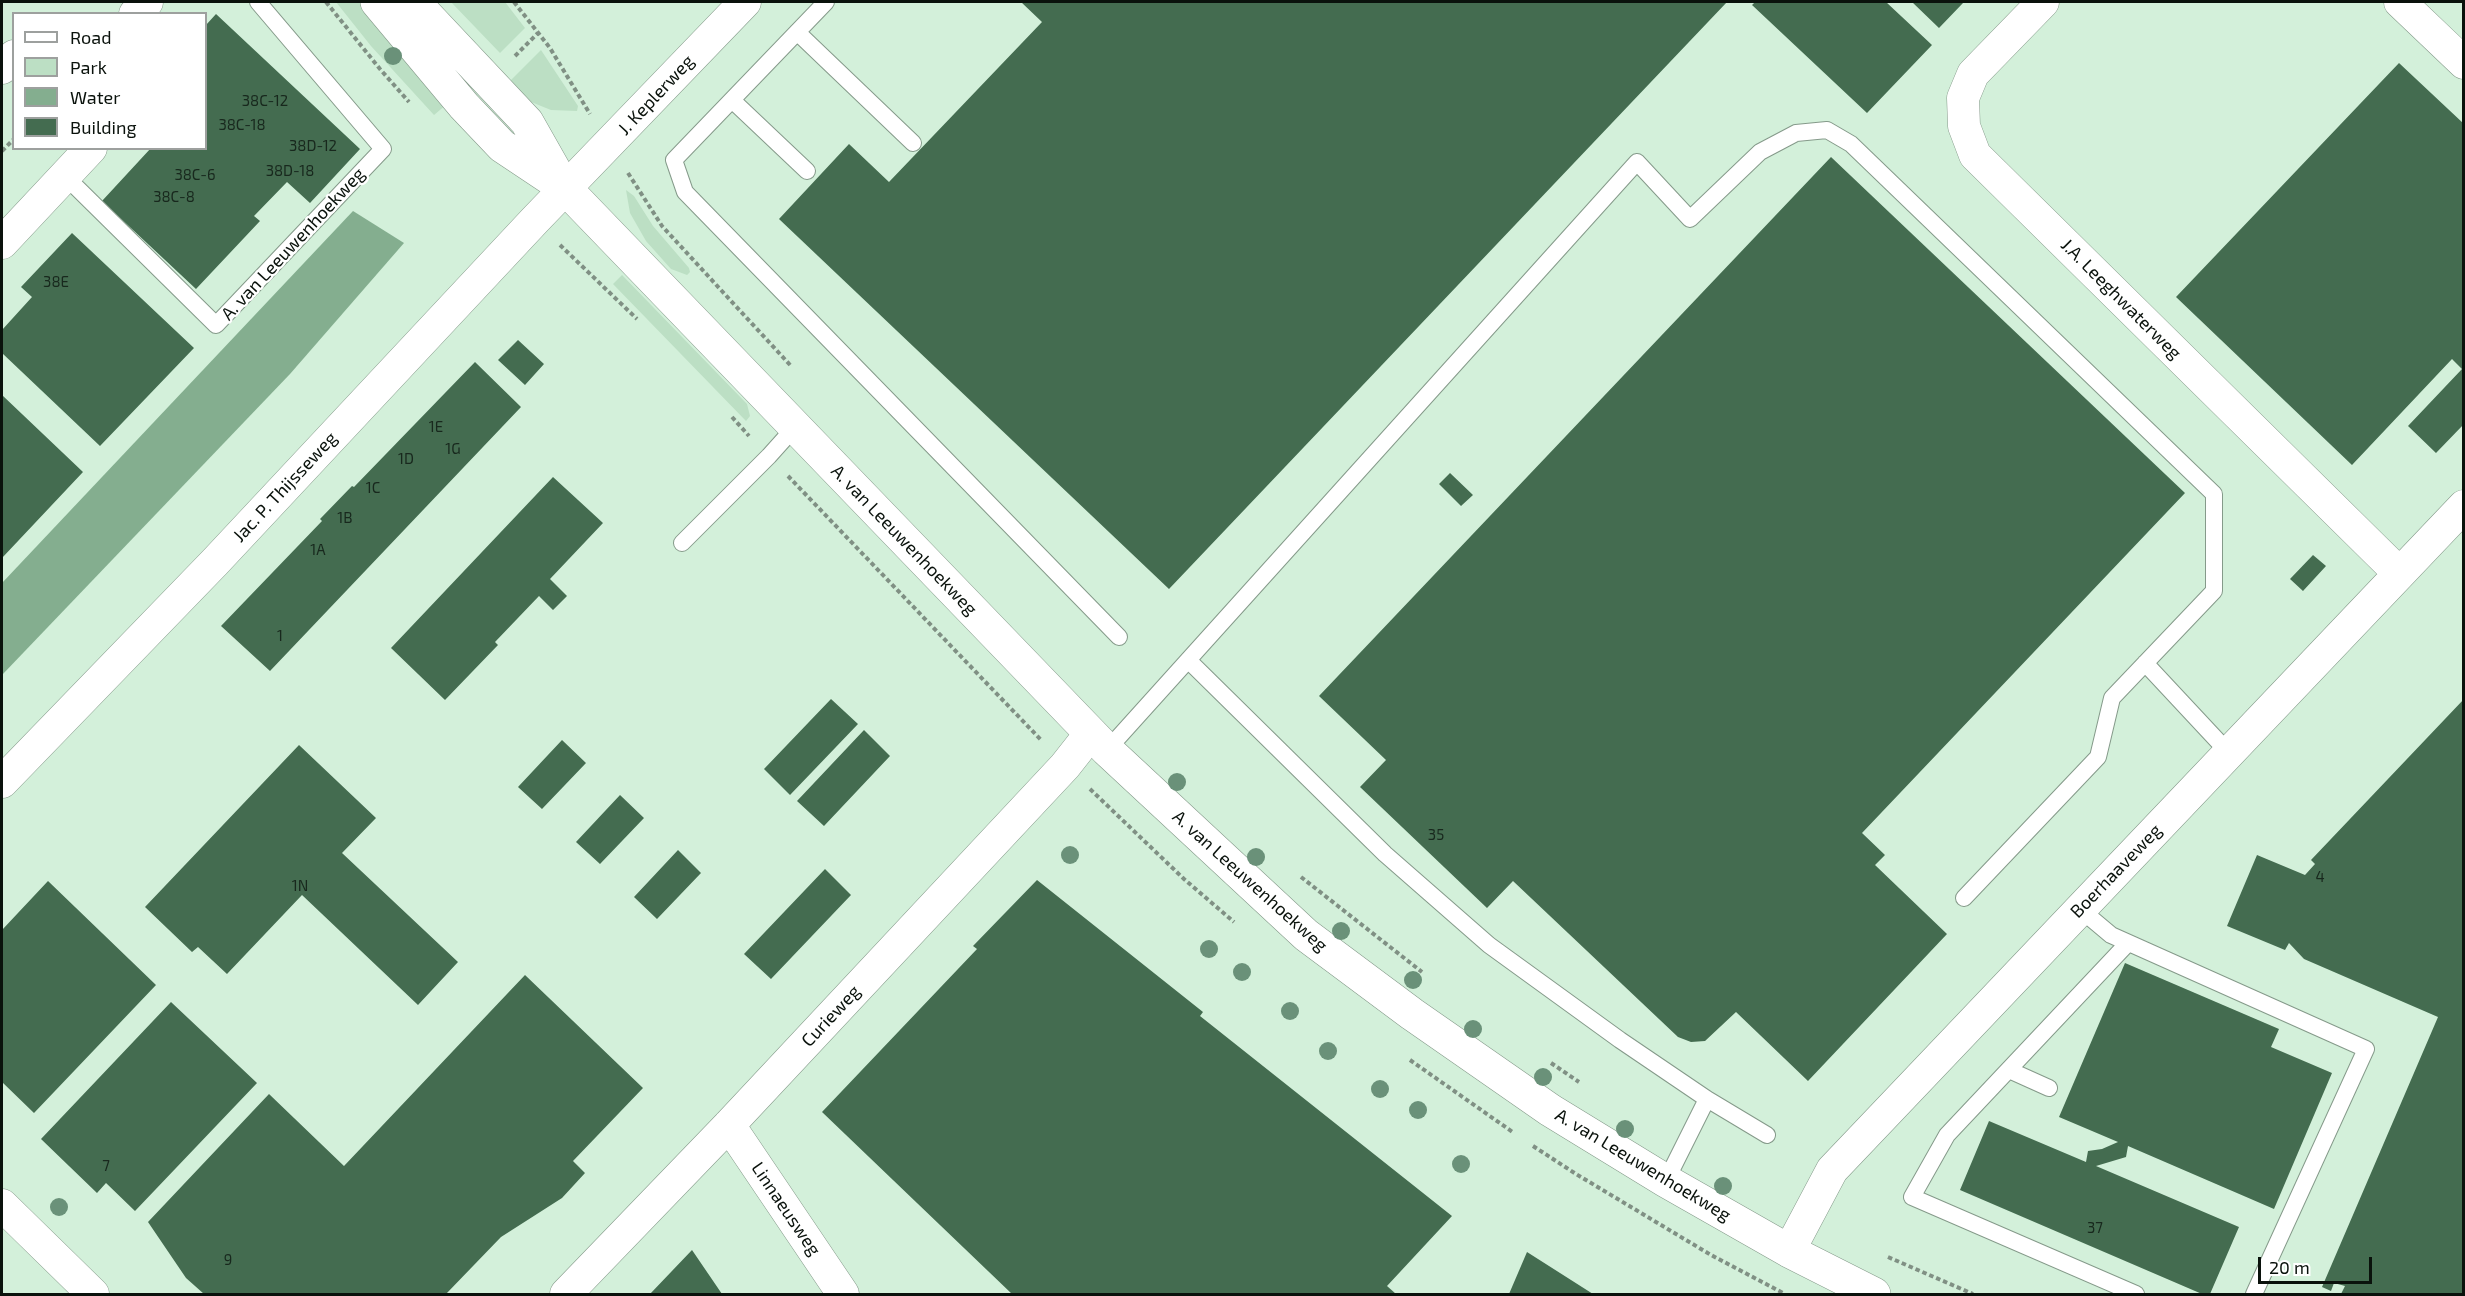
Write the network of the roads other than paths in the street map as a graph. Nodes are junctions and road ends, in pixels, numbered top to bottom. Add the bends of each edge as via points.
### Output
1 (258, 2) edge
2 (377, 2) edge
3 (414, 2) edge
4 (745, 2) edge
5 (826, 2) edge
6 (2043, 2) edge
7 (2400, 2) edge
8 (797, 32) junction
9 (2463, 63) edge
10 (732, 100) junction
11 (913, 143) dead end
12 (89, 150) edge
13 (807, 171) dead end
14 (65, 176) junction
15 (565, 188) junction
16 (2, 243) edge
17 (795, 427) junction
18 (2463, 506) edge
19 (682, 543) dead end
20 (2399, 573) junction
21 (1119, 637) dead end
22 (1188, 660) junction
23 (2145, 663) junction
24 (1099, 742) junction
25 (2229, 753) junction
26 (2, 782) edge
27 (1964, 898) dead end
28 (2080, 909) junction
29 (2128, 943) junction
30 (2009, 1070) junction
31 (2049, 1088) dead end
32 (1707, 1100) junction
33 (729, 1125) junction
34 (1767, 1135) dead end
35 (1666, 1181) junction
36 (2, 1206) edge
37 (1789, 1251) junction
38 (93, 1294) edge
39 (566, 1294) edge
40 (843, 1294) edge
41 (1874, 1294) edge
42 (2136, 1294) edge
43 (2254, 1294) edge

1 - 14 lane, A. van Leeuwenhoekweg via 383,149 216,325
2 - 15 street, A. van Leeuwenhoekweg via 502,146
3 - 15 street, A. van Leeuwenhoekweg via 527,122
4 - 15 street, J. Keplerweg
5 - 8 lane
6 - 20 street, J.A. Leeghwaterweg via 1973,74 1963,98 1964,126 1975,155
7 - 9 street
8 - 10 lane
8 - 11 lane
10 - 13 lane
10 - 21 lane via 674,160 685,192
12 - 14 street
14 - 16 street
15 - 17 street, A. van Leeuwenhoekweg
15 - 26 street, Jac. P. Thijsseweg via 215,562
17 - 19 lane
17 - 24 street, A. van Leeuwenhoekweg
18 - 20 street, Boerhaaveweg
20 - 25 street, Boerhaaveweg
22 - 23 lane via 1636,162 1690,219 1760,152 1796,133 1827,130 1851,144 2214,494 2214,591
22 - 24 lane
22 - 32 lane via 1385,854 1489,945
23 - 25 lane
23 - 27 lane via 2112,698 2098,757
24 - 33 street, Curieweg via 1065,765
24 - 35 street, A. van Leeuwenhoekweg via 1306,935 1550,1110
25 - 28 street, Boerhaaveweg
28 - 29 lane via 2111,935
28 - 37 street, Boerhaaveweg via 1832,1170
29 - 30 lane
29 - 43 lane via 2366,1049
30 - 31 lane
30 - 42 lane via 1947,1136 1912,1197
32 - 34 lane
32 - 35 lane
33 - 39 street, Curieweg
33 - 40 street, Linnaeusweg
35 - 37 street, A. van Leeuwenhoekweg
36 - 38 street
37 - 41 street, A. van Leeuwenhoekweg

